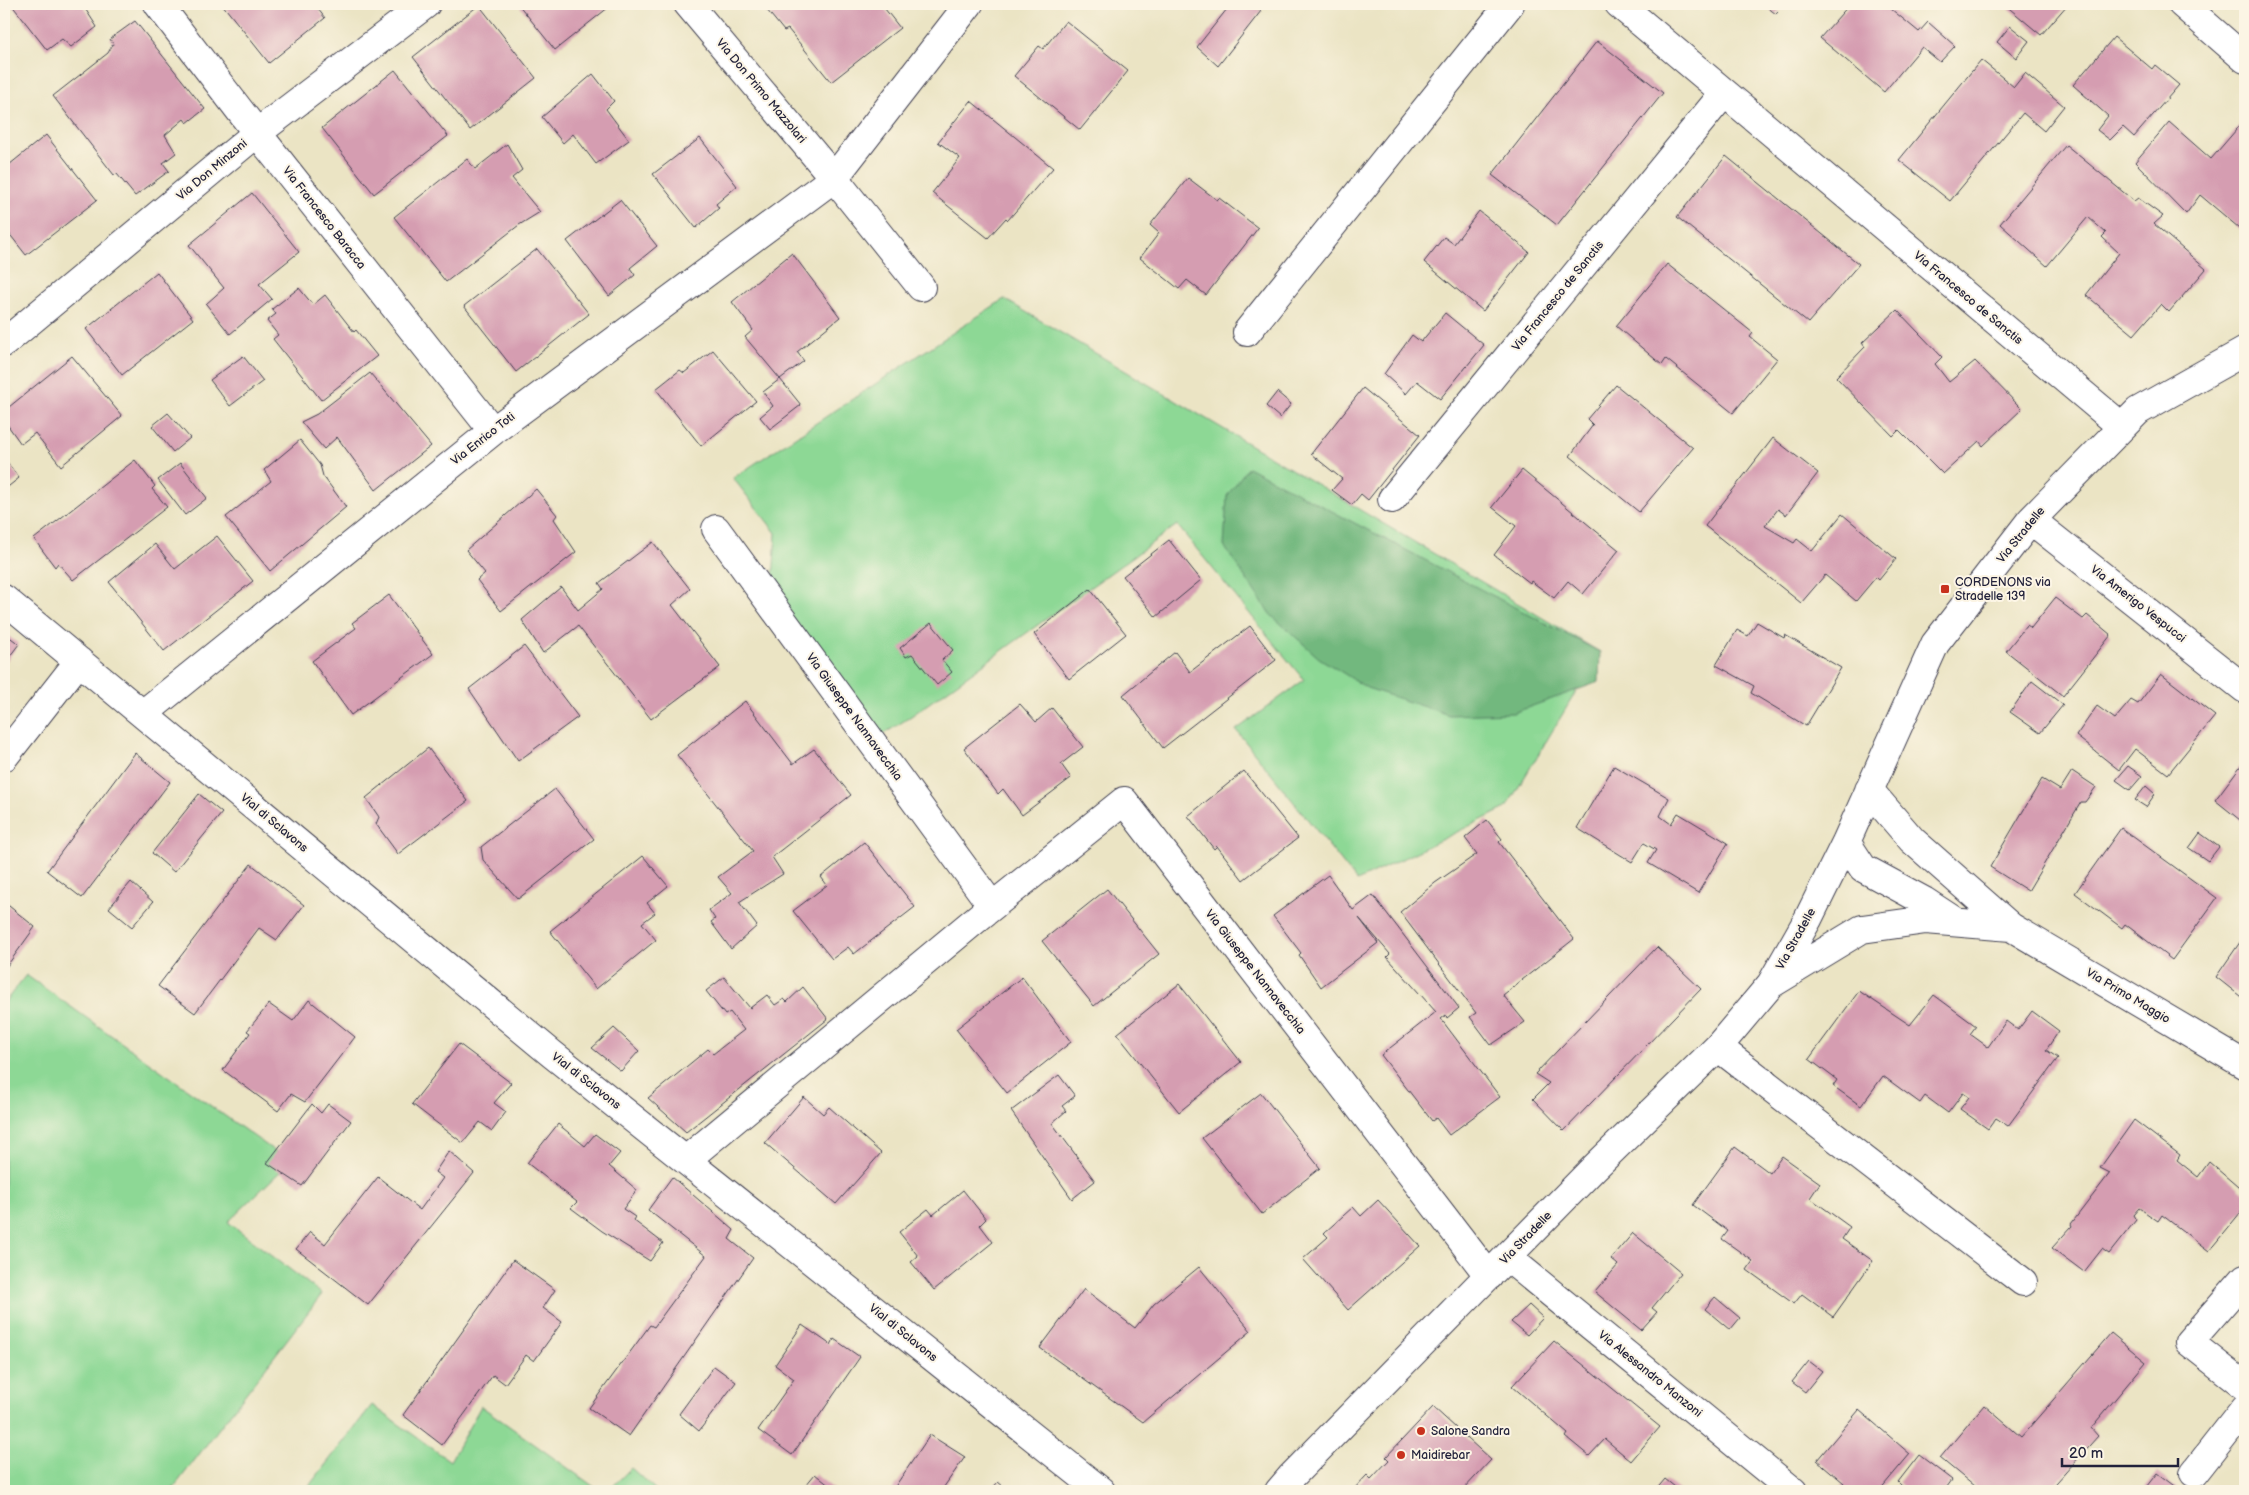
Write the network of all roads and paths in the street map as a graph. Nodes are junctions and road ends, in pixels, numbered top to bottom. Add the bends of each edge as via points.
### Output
1 (158, 4) edge
2 (426, 4) edge
3 (688, 4) edge
4 (969, 4) edge
5 (1510, 4) edge
6 (1619, 4) edge
7 (2182, 4) edge
8 (2245, 59) edge
9 (1724, 93) junction
10 (257, 133) junction
11 (834, 178) junction
12 (921, 287) dead end
13 (1247, 332) dead end
14 (4, 343) edge
15 (2245, 351) edge
16 (2121, 426) junction
17 (492, 431) junction
18 (1392, 499) dead end
19 (2030, 520) junction
20 (716, 528) dead end
21 (4, 599) edge
22 (79, 662) junction
23 (2245, 689) edge
24 (144, 714) junction
25 (4, 757) edge
26 (1869, 790) junction
27 (1846, 842) junction
28 (992, 906) junction
29 (1957, 923) junction
30 (2011, 927) junction
31 (1771, 984) junction
32 (1718, 1047) junction
33 (2245, 1065) edge
34 (686, 1160) junction
35 (1498, 1266) junction
36 (2245, 1278) edge
37 (2023, 1282) dead end
38 (2245, 1386) edge
39 (2245, 1408) edge
40 (2194, 1473) dead end
41 (1101, 1491) edge
42 (1279, 1491) edge
43 (1793, 1491) edge

1 - 10 street, Via Francesco Baracca
2 - 10 street, Via Don Minzoni
3 - 11 street, Via Don Primo Mazzolari
4 - 11 street
5 - 13 street
6 - 9 street, Via Francesco de Sanctis
7 - 8 street
9 - 16 street, Via Francesco de Sanctis
9 - 18 street, Via Francesco de Sanctis
10 - 14 street, Via Don Minzoni
10 - 17 street, Via Francesco Baracca
11 - 12 street, Via Don Primo Mazzolari
11 - 17 street, Via Enrico Toti
15 - 16 street, Via Stradelle via 2138,411
16 - 19 street, Via Stradelle
17 - 24 street, Via Enrico Toti
19 - 23 street, Via Amerigo Vespucci
19 - 26 street, Via Stradelle via 1936,644
20 - 28 street, Via Giuseppe Nannavecchia
21 - 22 street, Vial di Sclavons
22 - 24 street, Vial di Sclavons
22 - 25 street
24 - 34 street, Vial di Sclavons via 552,1054
26 - 27 street, Via Stradelle
26 - 30 street, Via Primo Maggio via 1912,840
27 - 29 street, Via Primo Maggio via 1863,868
27 - 31 street, Via Stradelle
28 - 34 street, Via Giuseppe Nannavecchia
28 - 35 street, Via Giuseppe Nannavecchia via 1124,801
29 - 30 street, Via Primo Maggio
29 - 31 street, Via Primo Maggio via 1926,920 1862,929
30 - 33 street, Via Primo Maggio
31 - 32 street, Via Stradelle
32 - 35 street, Via Stradelle
32 - 37 street
34 - 41 street, Vial di Sclavons
35 - 42 street, Via Stradelle
35 - 43 street, Via Alessandro Manzoni
36 - 38 street via 2189,1342
39 - 40 street

